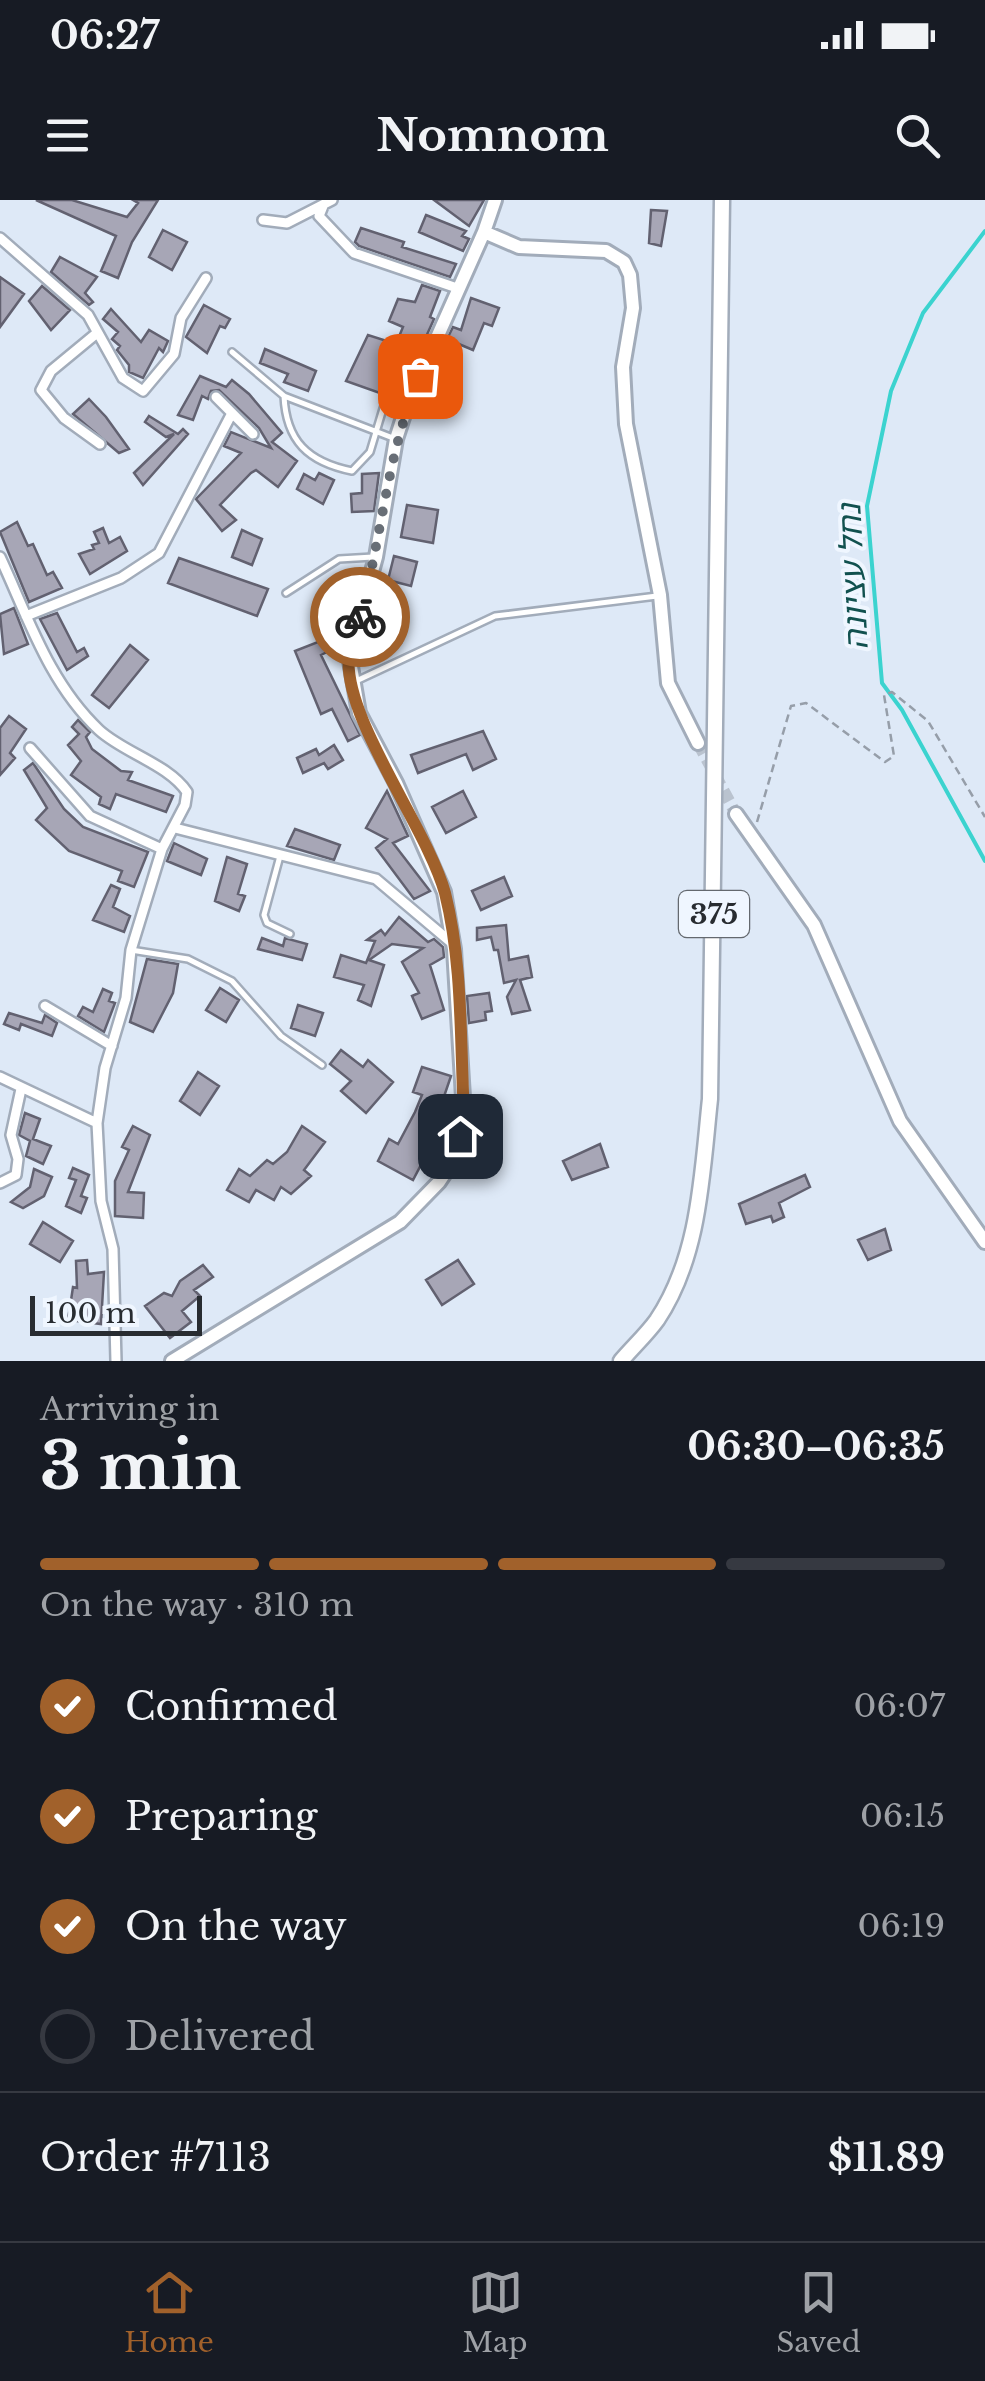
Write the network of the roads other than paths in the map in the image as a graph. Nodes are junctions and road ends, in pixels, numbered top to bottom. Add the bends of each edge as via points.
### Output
1 (495, 200) edge
2 (722, 200) edge
3 (327, 203) edge
4 (263, 220) dead end
5 (484, 232) junction
6 (0, 238) edge
7 (206, 278) dead end
8 (457, 288) junction
9 (97, 333) junction
10 (232, 352) dead end
11 (284, 396) junction
12 (216, 398) dead end
13 (385, 402) dead end
14 (232, 412) junction
15 (252, 434) dead end
16 (376, 434) junction
17 (396, 439) junction
18 (100, 444) dead end
19 (0, 556) edge
20 (376, 557) junction
21 (286, 593) dead end
22 (660, 595) junction
23 (26, 616) junction
24 (351, 684) junction
25 (698, 744) tunnel mouth
26 (30, 748) dead end
27 (736, 814) tunnel mouth
28 (175, 828) junction
29 (162, 849) junction
30 (280, 856) junction
31 (290, 934) dead end
32 (453, 944) junction
33 (131, 950) junction
34 (45, 1006) dead end
35 (112, 1046) junction
36 (322, 1065) dead end
37 (0, 1077) edge
38 (21, 1089) junction
39 (97, 1123) junction
40 (0, 1183) edge
41 (985, 1242) edge
42 (116, 1361) edge
43 (172, 1361) edge
44 (623, 1361) edge

1 - 5 main road
2 - 44 main road, 375 via 710,1099 686,1259 658,1319
3 - 4 street via 287,223
3 - 8 street via 319,216 348,250
5 - 8 main road
5 - 22 main road via 519,247 606,251 624,262 634,308 623,368 626,424
6 - 9 street via 78,304
7 - 9 street via 182,318 174,354 143,390 123,378
8 - 17 main road
9 - 18 street via 51,371 41,390 64,418
10 - 11 lane
11 - 16 lane
11 - 16 lane via 294,440 329,465 357,468
12 - 14 street
13 - 16 lane
14 - 15 street
14 - 23 street via 159,553 122,578
16 - 17 lane
17 - 20 main road
19 - 23 street
20 - 21 lane via 339,559
20 - 24 main road via 349,654
22 - 24 lane via 496,616
22 - 25 main road via 668,683
23 - 28 street via 85,716 183,786 187,798
24 - 32 main road via 444,892
26 - 29 street via 90,816
27 - 41 main road via 814,925 900,1121
28 - 29 street
28 - 30 street
29 - 33 street
30 - 31 lane via 264,915 266,923
30 - 32 street via 376,879
32 - 43 main road via 464,1114 455,1158 440,1182 400,1222
33 - 35 street
33 - 36 lane via 188,959 232,981 281,1036
34 - 35 street
35 - 39 street
37 - 38 street
38 - 39 street
38 - 40 street via 10,1142 18,1168
39 - 42 street via 101,1201 113,1249

